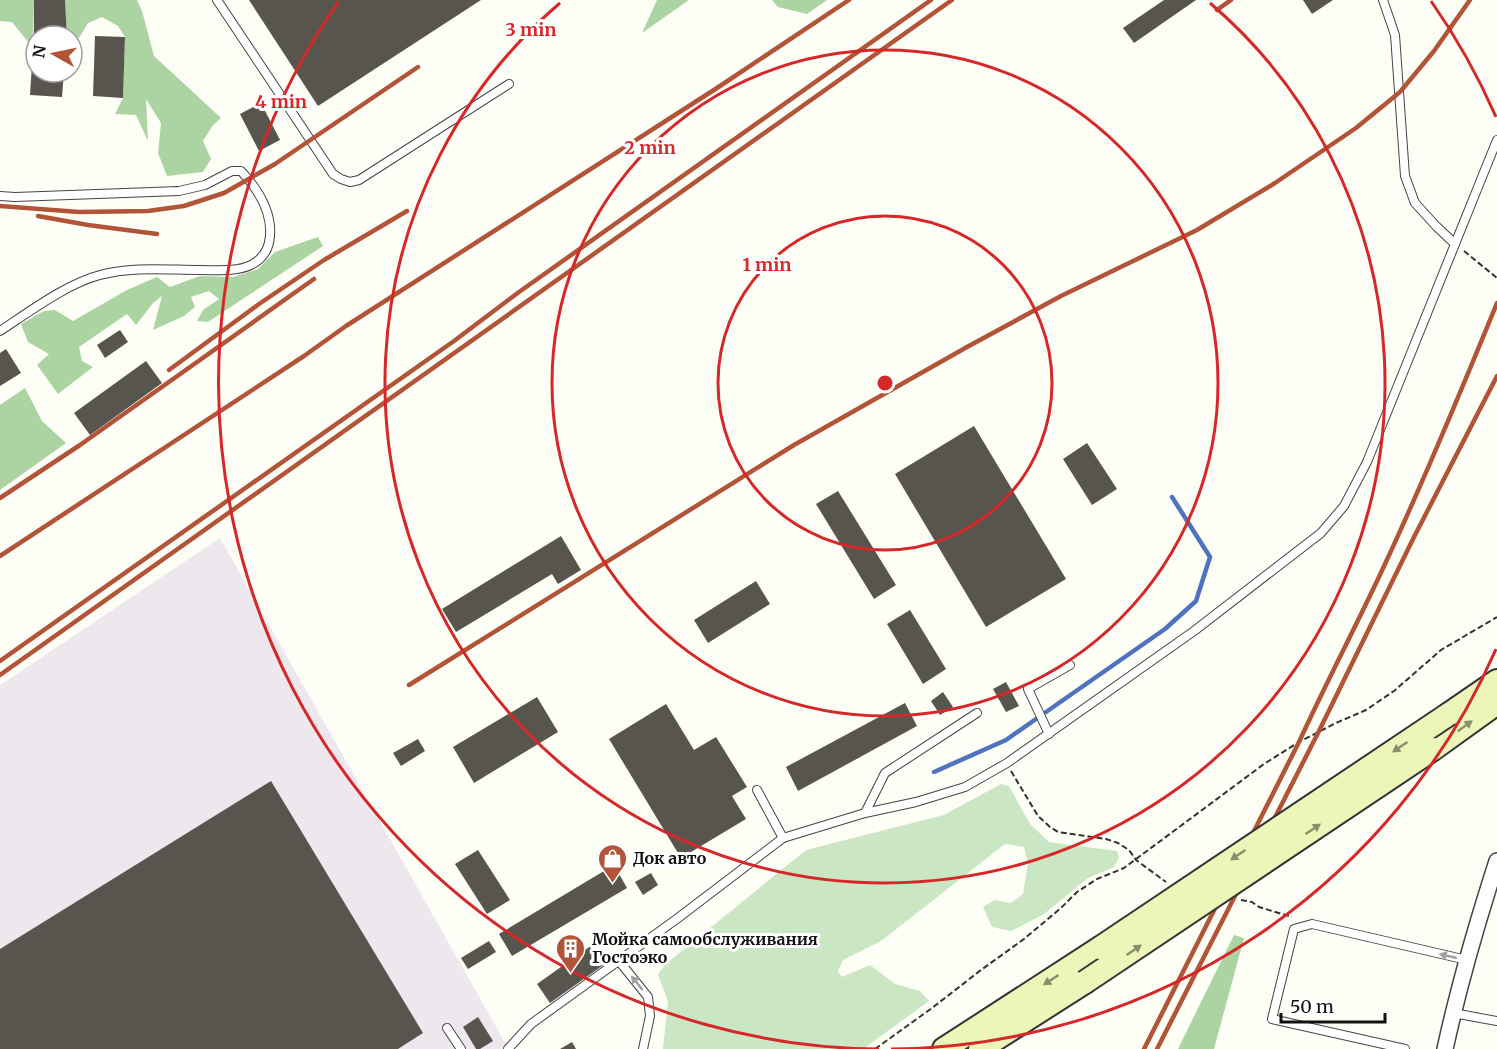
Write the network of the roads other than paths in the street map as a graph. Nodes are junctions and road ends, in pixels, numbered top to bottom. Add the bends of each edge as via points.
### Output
1 (217, 0) edge
2 (1383, 0) edge
3 (509, 84) dead end
4 (1497, 140) edge
5 (0, 196) edge
6 (1455, 244) junction
7 (0, 331) edge
8 (1070, 665) dead end
9 (1497, 681) edge
10 (1497, 703) edge
11 (977, 713) dead end
12 (1049, 734) junction
13 (757, 790) dead end
14 (865, 813) junction
15 (783, 838) junction
16 (1497, 861) edge
17 (1467, 960) junction
18 (619, 961) junction
19 (1453, 1013) junction
20 (1497, 1021) edge
21 (447, 1028) dead end
22 (1387, 1047) edge
23 (461, 1049) edge
24 (508, 1049) edge
25 (643, 1049) edge
26 (944, 1049) edge
27 (980, 1049) edge
28 (1405, 1049) edge
29 (1445, 1049) edge

1 - 3 lane via 333,174 350,182 359,180
2 - 6 lane via 1395,35 1405,176 1415,202
4 - 6 lane
5 - 7 lane via 179,191 241,171 263,201 271,231 264,256 251,265 234,270 129,269 101,275 81,281
6 - 12 lane via 1367,462 1344,506 1321,533 1239,597
8 - 12 lane via 1028,689
9 -> 26 main road, bridge
27 -> 10 main road, bridge
11 - 14 lane via 885,773
12 - 14 lane via 965,787
13 - 15 lane
14 - 15 lane
15 - 18 lane
16 - 17 street
17 - 19 street
17 -> 22 lane via 1312,924 1294,929 1272,1019
18 - 24 lane via 531,1024
25 -> 18 lane via 650,1016 648,997
19 - 20 lane
19 - 29 street
21 - 23 lane
22 - 28 lane

